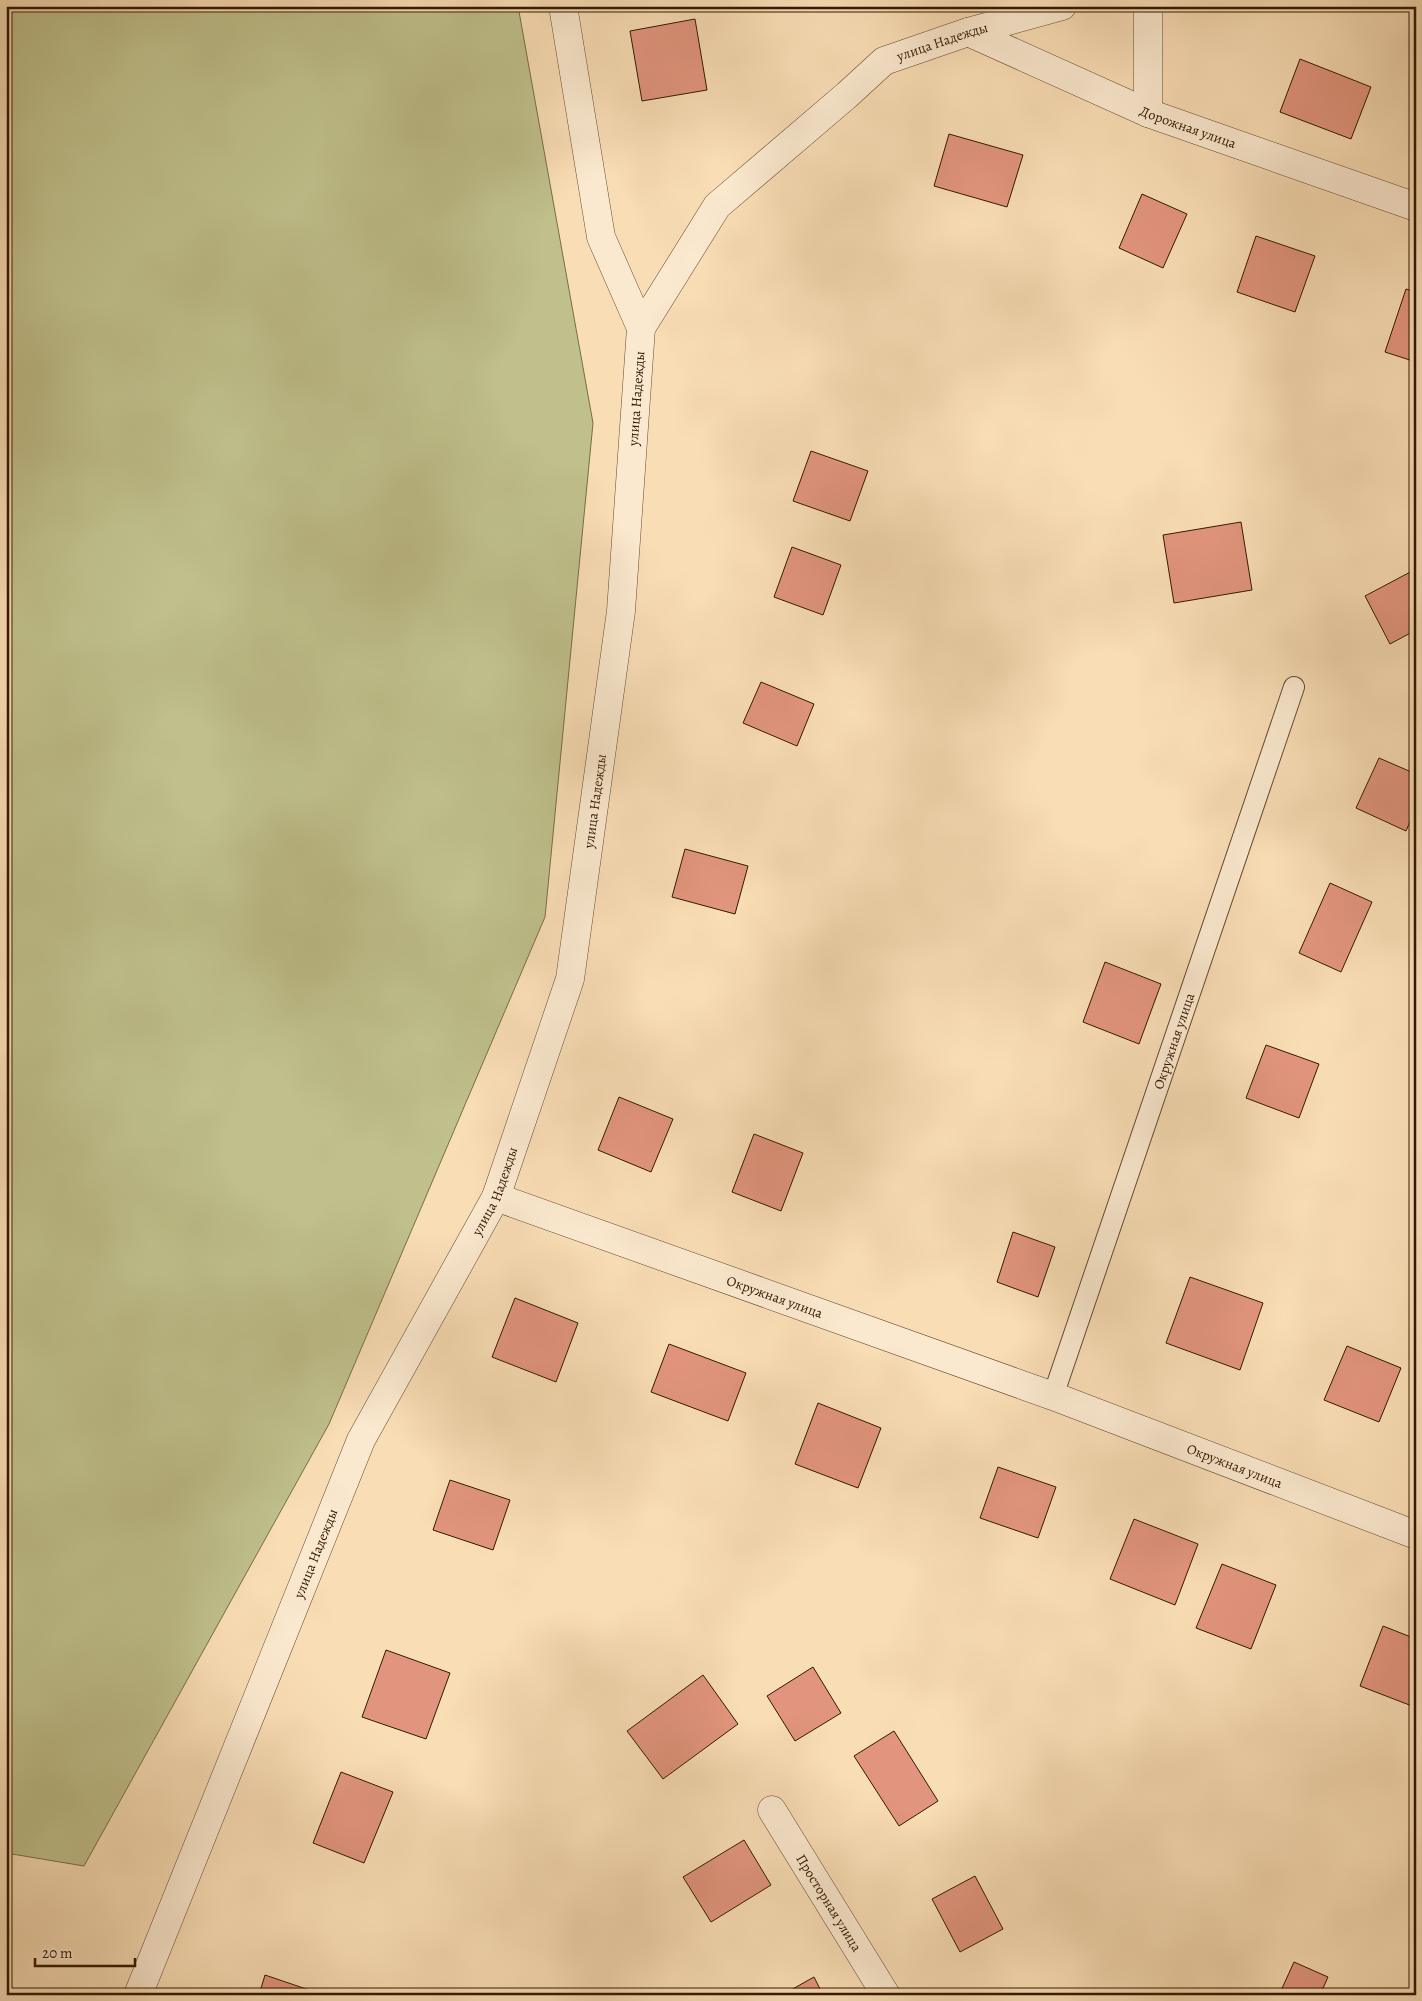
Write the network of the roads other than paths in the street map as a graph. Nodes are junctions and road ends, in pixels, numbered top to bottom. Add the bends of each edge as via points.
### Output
1 (563, 6) edge
2 (1062, 6) edge
3 (1148, 6) edge
4 (968, 32) junction
5 (1148, 113) junction
6 (1416, 207) edge
7 (641, 328) junction
8 (1294, 687) dead end
9 (496, 1197) junction
10 (1053, 1396) junction
11 (1416, 1535) edge
12 (772, 1810) dead end
13 (138, 1995) edge
14 (886, 1995) edge

1 - 7 street, улица Надежды via 601,237
2 - 4 street, улица Надежды
3 - 5 street
4 - 5 street, Дорожная улица
4 - 7 street, улица Надежды via 884,61 716,206
5 - 6 street, Дорожная улица
7 - 9 street, улица Надежды via 621,611 570,979
8 - 10 lane, Окружная улица
9 - 10 street, Окружная улица
9 - 13 street, улица Надежды via 361,1440
10 - 11 street, Окружная улица
12 - 14 street, Просторная улица

